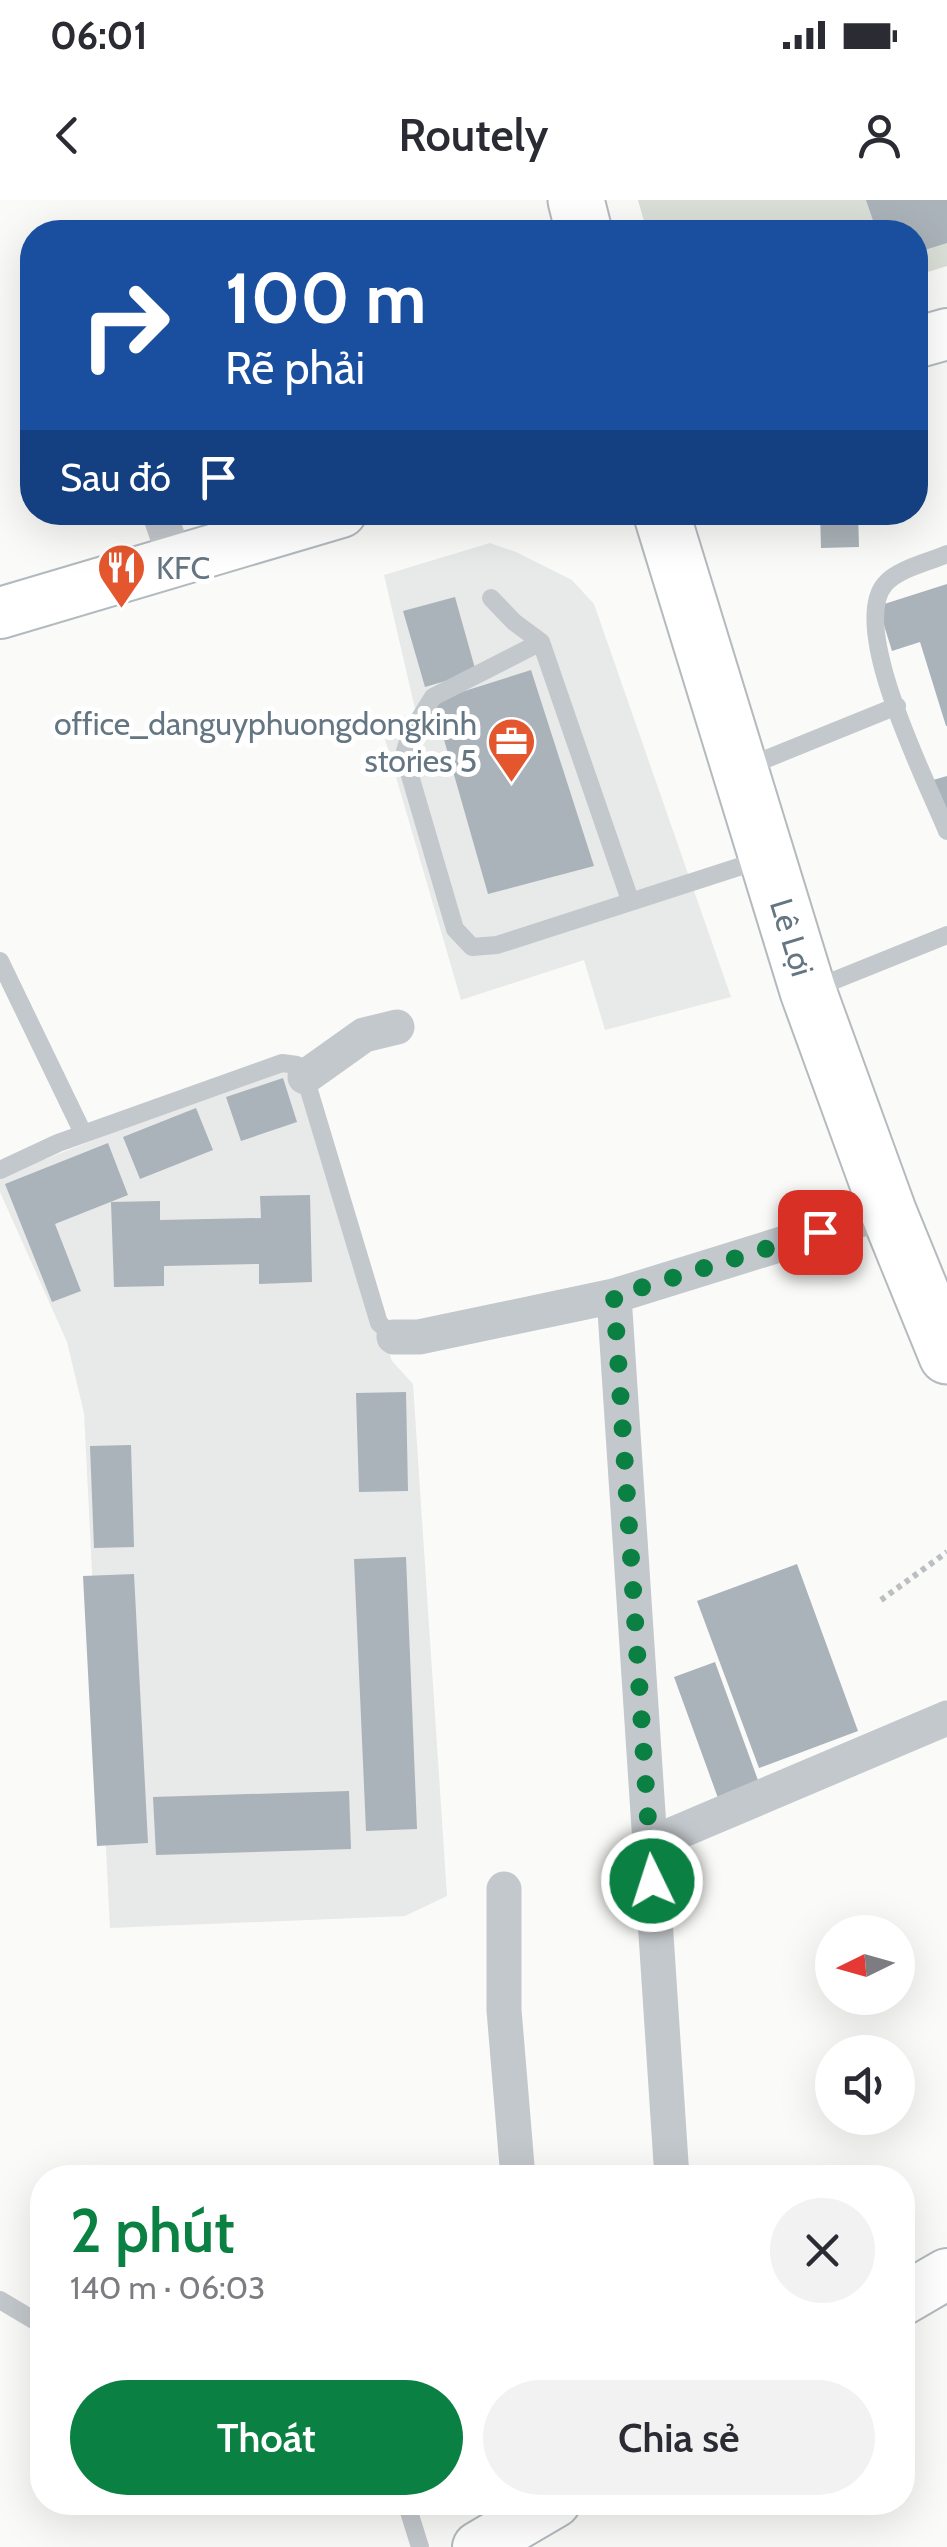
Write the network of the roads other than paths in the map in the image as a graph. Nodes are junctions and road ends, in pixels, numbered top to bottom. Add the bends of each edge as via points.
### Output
1 (164, 525) edge
2 (298, 525) edge
3 (665, 525) edge
4 (947, 554) edge
5 (176, 561) junction
6 (491, 598) dead end
7 (0, 613) edge
8 (541, 642) junction
9 (896, 706) junction
10 (741, 769) junction
11 (947, 831) edge
12 (768, 857) junction
13 (630, 900) junction
14 (947, 935) edge
15 (0, 962) edge
16 (808, 990) junction
17 (396, 1026) dead end
18 (305, 1077) junction
19 (82, 1133) junction
20 (0, 1170) edge
21 (888, 1211) junction
22 (614, 1296) junction
23 (394, 1338) joint
24 (947, 1356) edge
25 (947, 1718) edge
26 (650, 1844) junction
27 (504, 1889) dead end
28 (517, 2165) edge
29 (671, 2165) edge
30 (947, 2274) edge
31 (915, 2292) edge
32 (0, 2300) edge
33 (30, 2318) edge
34 (410, 2515) edge
35 (529, 2515) edge
36 (420, 2547) edge
37 (478, 2547) edge

1 - 5 street
2 - 5 main road
3 - 10 main road, Lê Lợi
4 - 9 lane via 888,580 877,595 874,630
5 - 7 main road
6 - 8 lane
8 - 13 lane
8 - 13 lane via 433,697 410,734 404,755 454,929 472,946 497,945
9 - 10 lane
9 - 11 lane
10 - 12 main road, Lê Lợi
12 - 13 lane
12 - 16 main road, Lê Lợi
14 - 16 lane
15 - 19 lane
16 - 21 main road, Lê Lợi
17 - 18 street via 364,1035
18 - 19 lane via 297,1066 282,1063
18 - 23 lane via 379,1323
19 - 20 lane
21 - 22 street
21 - 24 main road, Lê Lợi
22 - 23 street
22 - 26 street
25 - 26 street
26 - 29 street
27 - 28 street via 504,2010
30 - 31 main road
32 - 33 lane
34 - 36 lane
35 - 37 main road

